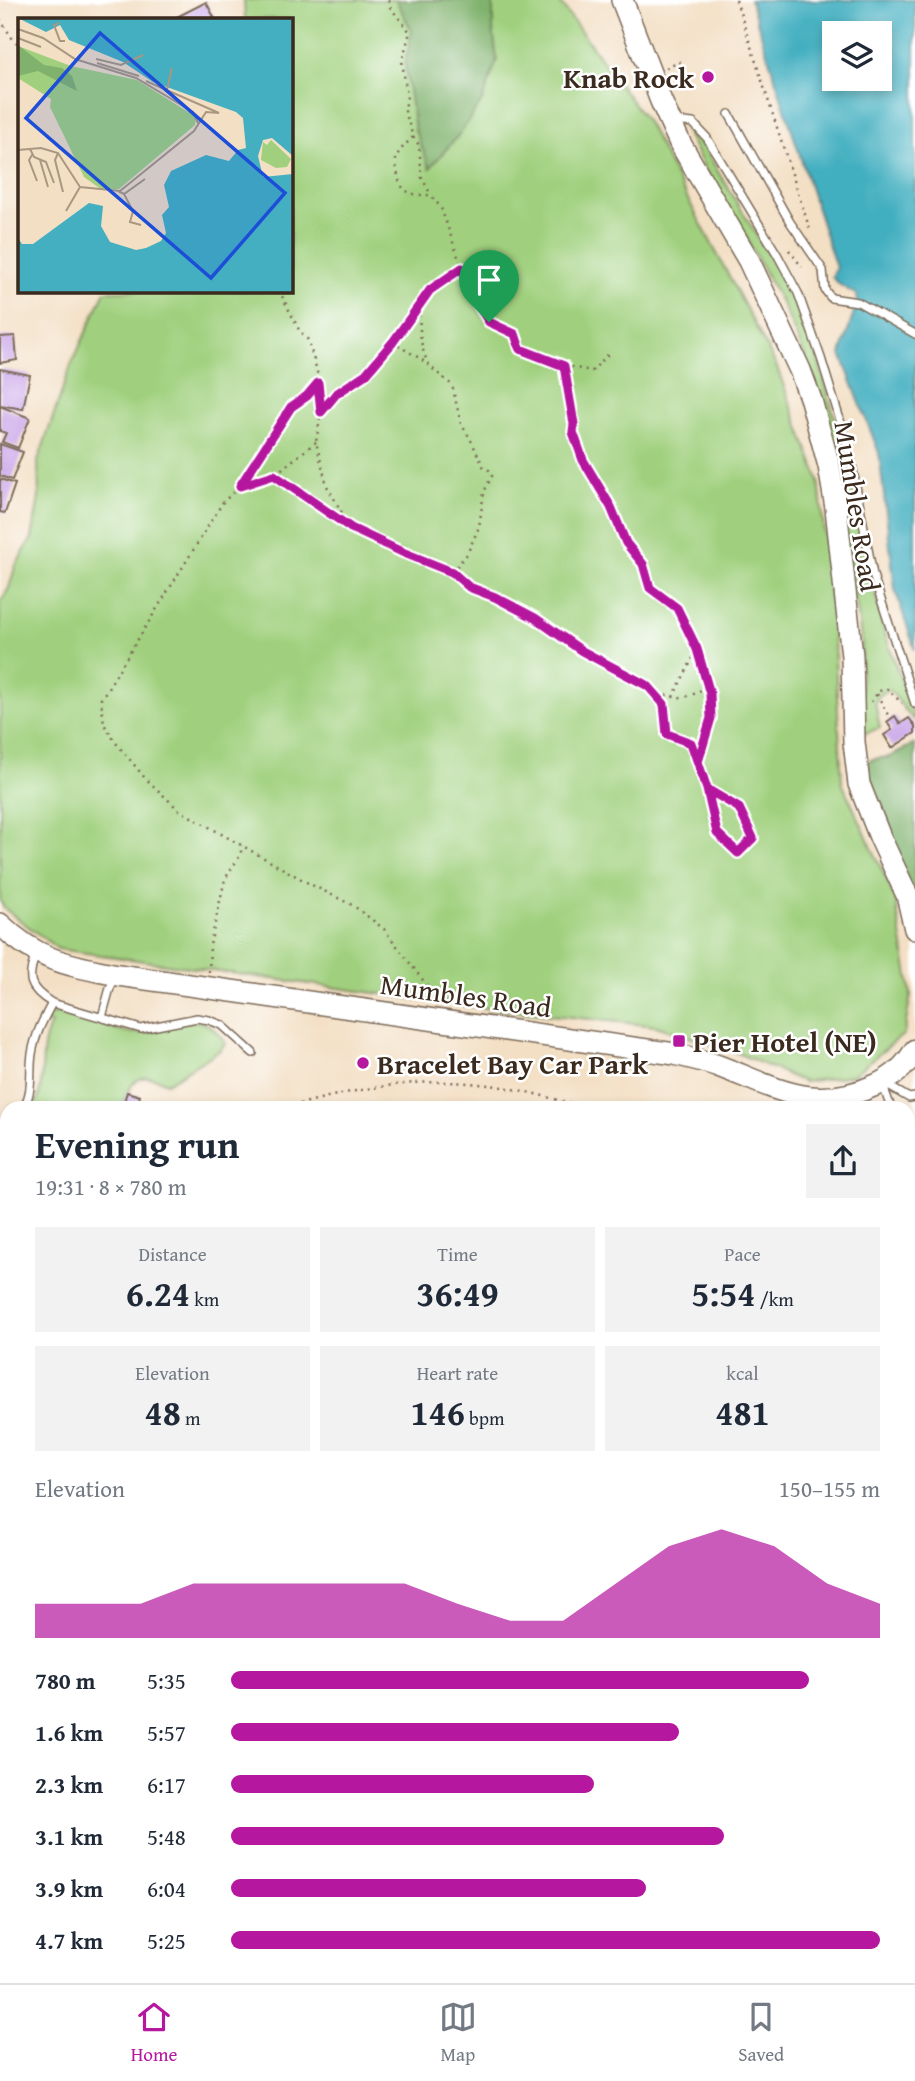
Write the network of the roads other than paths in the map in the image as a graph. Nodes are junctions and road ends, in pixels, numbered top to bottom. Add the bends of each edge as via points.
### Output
1 (622, 0) edge
2 (729, 114) dead end
3 (670, 120) junction
4 (915, 334) edge
5 (915, 704) edge
6 (0, 925) edge
7 (915, 929) edge
8 (37, 953) junction
9 (118, 975) junction
10 (52, 1003) junction
11 (102, 1017) junction
12 (915, 1050) edge
13 (253, 1053) dead end
14 (882, 1082) junction
15 (915, 1097) edge
16 (27, 1101) edge
17 (889, 1101) edge

1 - 3 main road, Mumbles Road
2 - 4 lane via 823,270 824,290 831,298 858,302
3 - 5 lane via 693,123 707,138 798,293 841,423 873,575
3 - 7 main road, Mumbles Road via 766,295 800,370 820,431 838,520 859,783 907,895
6 - 8 main road, Mumbles Road
8 - 9 main road, Mumbles Road
8 - 10 lane via 31,983
9 - 11 lane
9 - 14 main road, Mumbles Road via 675,1054 719,1066 781,1092 811,1098 848,1095
10 - 11 lane
10 - 16 lane via 38,1030
11 - 13 lane via 141,1029 197,1017 222,1025
12 - 14 main road, Mumbles Road via 903,1067
14 - 15 lane
14 - 17 lane

